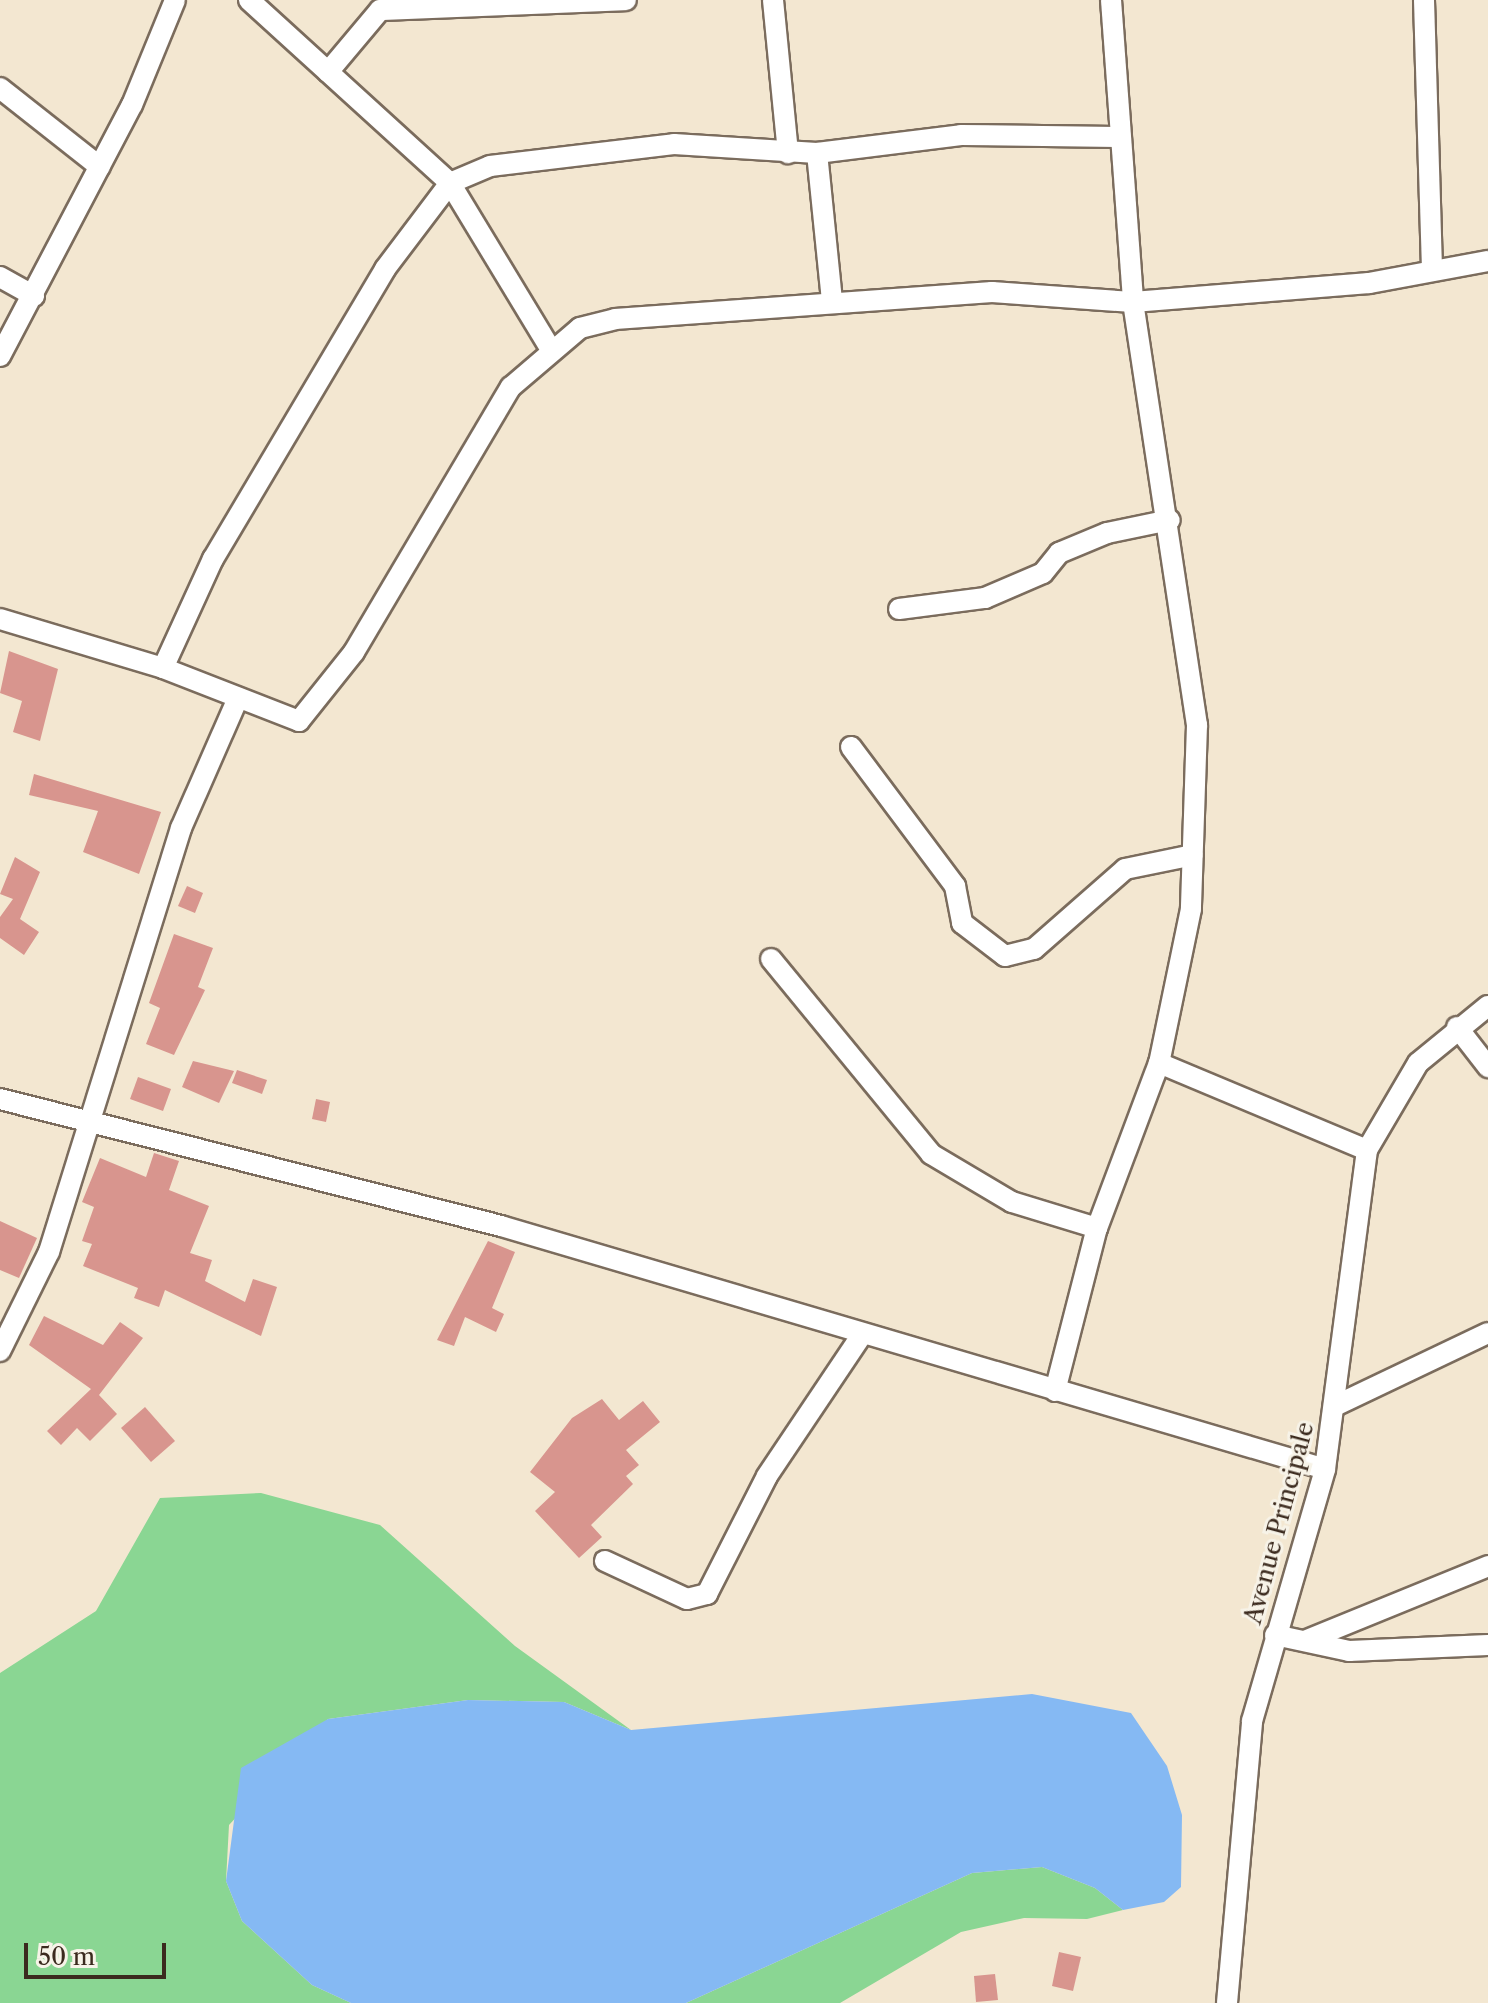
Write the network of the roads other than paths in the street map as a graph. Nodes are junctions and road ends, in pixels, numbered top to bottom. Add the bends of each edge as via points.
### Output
1 (175, 0) edge
2 (249, 0) edge
3 (626, 0) edge
4 (773, 0) edge
5 (1111, 0) edge
6 (1424, 0) edge
7 (328, 72) junction
8 (0, 88) edge
9 (1117, 137) junction
10 (788, 153) junction
11 (817, 153) junction
12 (100, 167) junction
13 (450, 183) junction
14 (1488, 261) edge
15 (1432, 267) junction
16 (0, 277) edge
17 (34, 296) junction
18 (832, 300) junction
19 (1133, 302) junction
20 (550, 348) junction
21 (0, 356) edge
22 (1170, 520) junction
23 (899, 609) dead end
24 (0, 619) edge
25 (163, 668) junction
26 (238, 698) junction
27 (851, 747) dead end
28 (1193, 855) junction
29 (771, 959) dead end
30 (1488, 1006) edge
31 (1457, 1027) junction
32 (1159, 1063) junction
33 (1488, 1067) edge
34 (0, 1099) edge
35 (94, 1123) junction
36 (1367, 1150) junction
37 (1097, 1228) junction
38 (1488, 1333) edge
39 (861, 1336) junction
40 (0, 1351) edge
41 (1055, 1391) junction
42 (1337, 1405) junction
43 (1325, 1469) junction
44 (605, 1561) dead end
45 (1488, 1566) edge
46 (1275, 1635) junction
47 (1307, 1640) junction
48 (1488, 1645) edge
49 (1227, 2003) edge

1 - 12 street
2 - 7 street
3 - 7 street via 380,10
4 - 10 street
5 - 9 street
6 - 15 street
7 - 13 street
8 - 12 street
9 - 11 street via 961,135
9 - 19 street
10 - 11 street
10 - 13 street via 674,144 490,166
11 - 18 street
12 - 17 street
13 - 20 street
13 - 25 street via 385,269 213,559
14 - 15 street
15 - 19 street via 1369,283
16 - 17 street
17 - 21 street
18 - 19 street via 992,292
18 - 20 street via 615,319 580,328
19 - 22 street
20 - 26 street via 511,387 311,711 289,722
22 - 23 street via 1107,533 1059,553 1043,573 985,598
22 - 28 street via 1197,725
24 - 25 street
25 - 26 street
26 - 35 street via 181,828
27 - 28 street via 955,886 962,923 1005,956 1034,949 1125,869
28 - 32 street via 1191,909
29 - 37 street via 931,1154 1012,1202
30 - 31 street, Avenue Principale
31 - 33 street
31 - 36 street, Avenue Principale via 1418,1063
32 - 36 street
32 - 37 street
34 - 35 street
35 - 39 street via 501,1226
35 - 40 street via 49,1252
36 - 42 street, Avenue Principale
37 - 41 street
38 - 42 street
39 - 41 street
39 - 44 street via 767,1476 707,1594 687,1599
41 - 43 street
42 - 43 street, Avenue Principale
43 - 46 street, Avenue Principale
45 - 47 street
46 - 47 street
46 - 49 street, Avenue Principale via 1252,1721
47 - 48 street via 1349,1651

